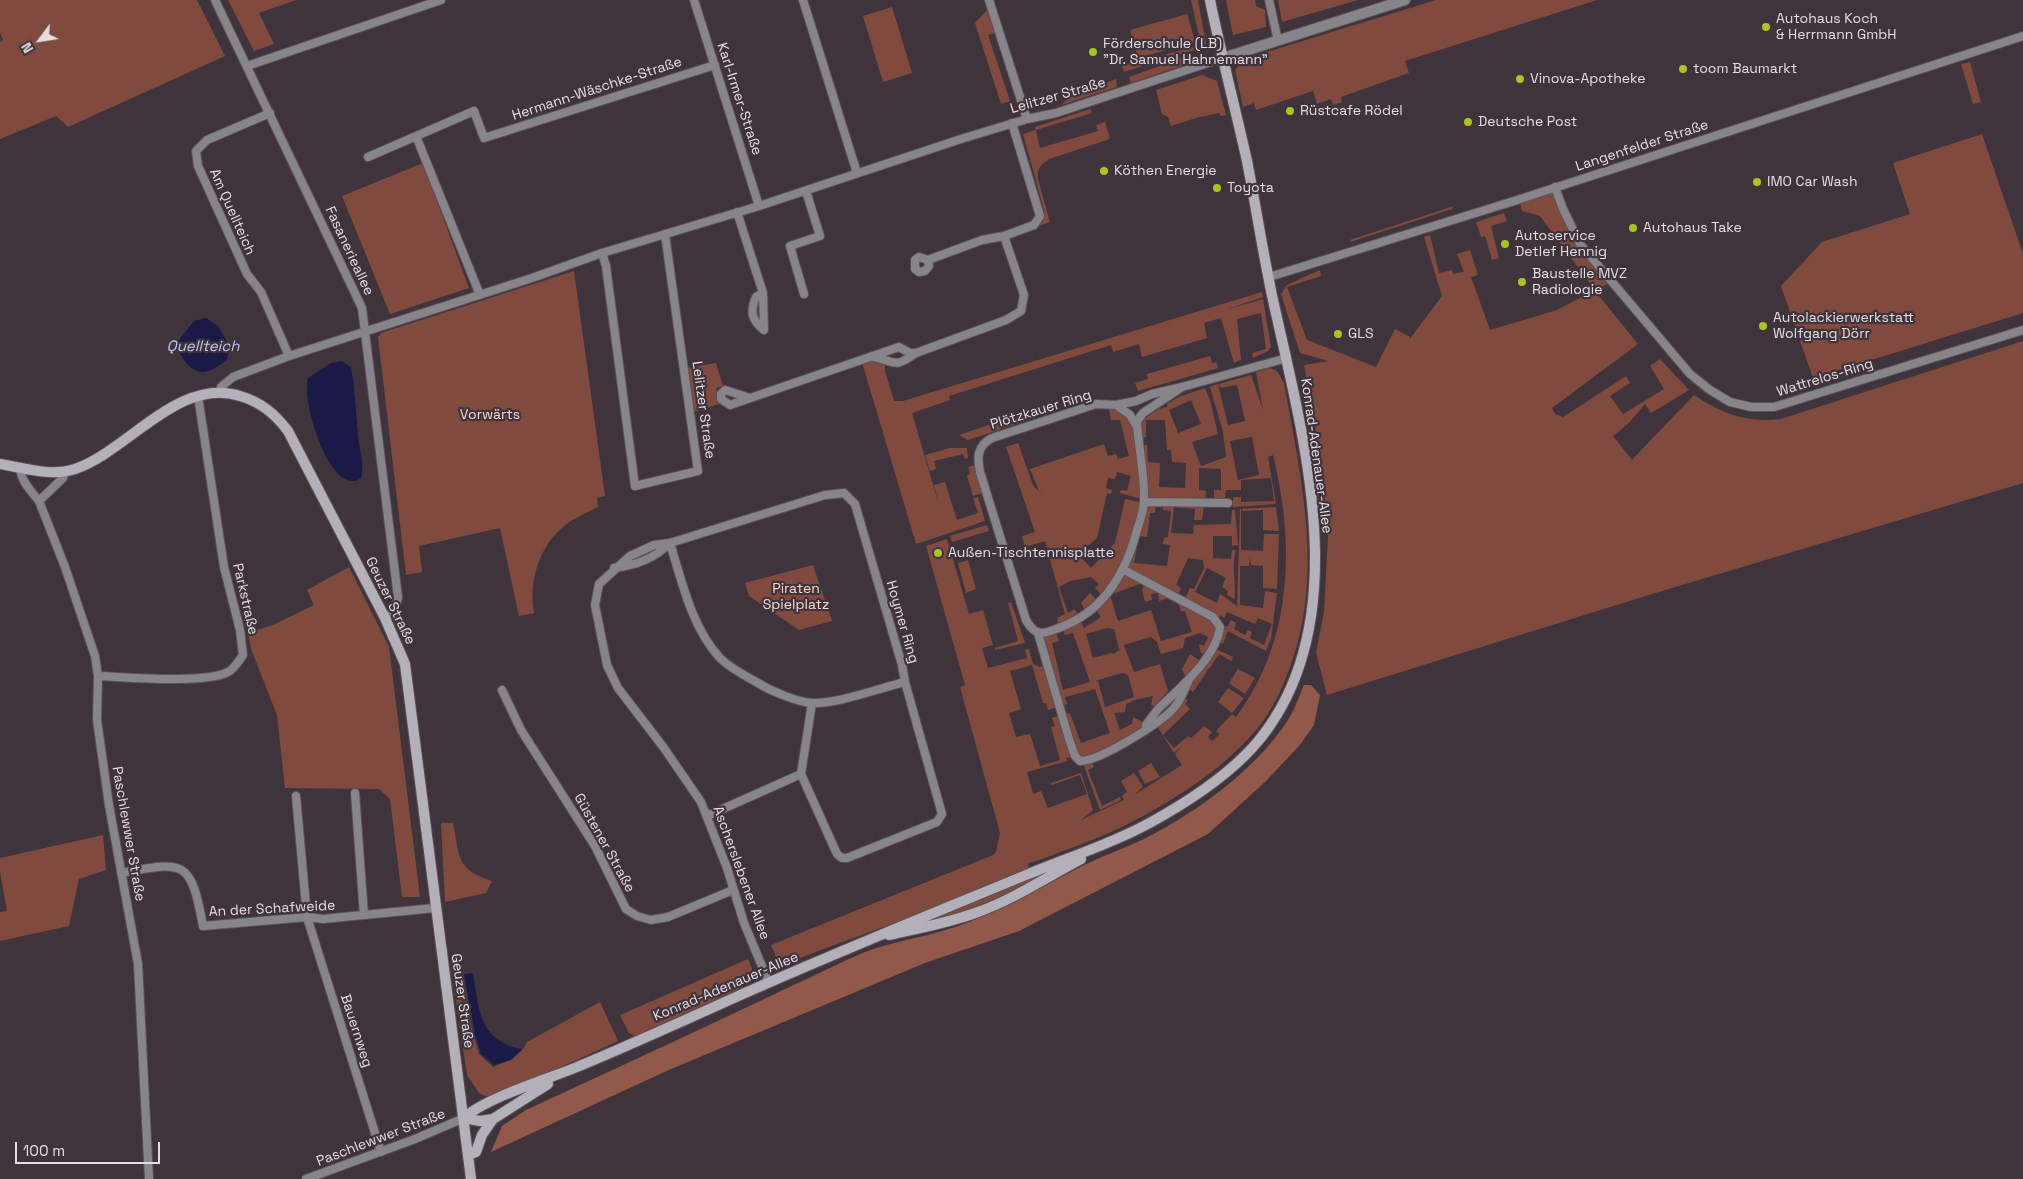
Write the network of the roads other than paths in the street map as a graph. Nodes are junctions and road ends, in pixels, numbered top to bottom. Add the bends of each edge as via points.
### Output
1 (215, 0) edge
2 (441, 0) edge
3 (694, 0) edge
4 (803, 0) edge
5 (989, 0) edge
6 (1210, 0) edge
7 (1269, 0) edge
8 (1404, 0) edge
9 (2023, 36) edge
10 (1278, 41) junction
11 (1223, 58) junction
12 (715, 65) junction
13 (247, 66) junction
14 (270, 113) junction
15 (1027, 119) junction
16 (1012, 123) junction
17 (416, 136) junction
18 (368, 157) dead end
19 (858, 173) junction
20 (1555, 187) junction
21 (806, 191) junction
22 (759, 206) junction
23 (737, 212) junction
24 (665, 234) junction
25 (1004, 236) junction
26 (602, 253) junction
27 (928, 260) dead end
28 (1268, 277) junction
29 (763, 293) dead end
30 (804, 294) dead end
31 (480, 295) junction
32 (2023, 330) edge
33 (366, 331) junction
34 (916, 353) junction
35 (290, 356) junction
36 (874, 358) junction
37 (1287, 358) junction
38 (1182, 387) junction
39 (221, 393) junction
40 (198, 396) junction
41 (750, 398) dead end
42 (1136, 401) junction
43 (1116, 405) junction
44 (1134, 412) junction
45 (1143, 413) junction
46 (1138, 429) junction
47 (0, 464) edge
48 (20, 468) junction
49 (65, 472) junction
50 (39, 501) junction
51 (1144, 502) junction
52 (1228, 503) dead end
53 (670, 544) junction
54 (614, 568) junction
55 (1124, 570) junction
56 (385, 618) junction
57 (1038, 633) junction
58 (98, 676) junction
59 (905, 682) junction
60 (502, 690) dead end
61 (812, 703) junction
62 (801, 774) junction
63 (355, 793) dead end
64 (296, 796) dead end
65 (707, 816) junction
66 (1119, 838) junction
67 (121, 874) junction
68 (733, 890) junction
69 (435, 908) junction
70 (364, 915) junction
71 (307, 918) junction
72 (874, 938) junction
73 (769, 982) junction
74 (588, 1062) junction
75 (464, 1118) junction
76 (492, 1119) junction
77 (381, 1152) junction
78 (469, 1155) junction
79 (149, 1179) edge
80 (306, 1179) edge
81 (472, 1179) edge

1 - 13 street, Fasanerieallee
2 - 13 street
3 - 12 street, Karl-Irmer-Straße
4 - 19 street
5 - 15 street
6 - 11 main road, Konrad-Adenauer-Allee
7 - 10 street
8 - 10 street, Lelitzer Straße
9 - 20 street, Langenfelder Straße
10 - 11 street, Lelitzer Straße
11 - 15 street, Lelitzer Straße via 1056,113
11 - 28 main road, Konrad-Adenauer-Allee
12 - 17 street, Hermann-Wäschke-Straße via 487,138 484,138 474,110
12 - 22 street, Karl-Irmer-Straße
13 - 14 street, Fasanerieallee
14 - 33 street, Fasanerieallee via 358,298
14 - 35 street, Am Quellteich via 207,140 196,151 198,166 247,274 261,292
15 - 16 street, Lelitzer Straße
16 - 19 street, Lelitzer Straße
16 - 25 street via 1040,216 1034,225
17 - 18 street
17 - 31 street
19 - 21 street, Lelitzer Straße
20 - 28 street, Langenfelder Straße
20 - 32 street, Wattrelos-Ring via 1572,228 1586,251 1678,362 1700,383 1730,402 1761,408 1787,404
21 - 22 street, Lelitzer Straße
21 - 30 street via 820,236 790,246
22 - 23 street, Lelitzer Straße
23 - 24 street, Lelitzer Straße
23 - 29 street
24 - 26 street, Lelitzer Straße
24 - 26 street, Lelitzer Straße via 698,471 635,486
25 - 27 street via 982,240
25 - 34 street via 1024,295 1021,311 1006,320
26 - 31 street, Lelitzer Straße
28 - 37 main road, Konrad-Adenauer-Allee
31 - 33 street, Lelitzer Straße
33 - 35 street, Lelitzer Straße
33 - 56 street, Fasanerieallee via 398,597 395,609
34 - 36 street via 899,347
34 - 36 street via 896,364
35 - 39 street, Lelitzer Straße via 234,377 221,386
36 - 41 street
37 - 38 street, Plötzkauer Ring
37 - 66 main road, Konrad-Adenauer-Allee via 1311,496 1315,554 1312,613 1299,665 1277,714 1237,763 1187,801
38 - 42 street, Plötzkauer Ring
38 - 45 street, Plötzkauer Ring
39 - 40 main road, Geuzer Straße
39 - 56 main road, Geuzer Straße via 251,399 282,423
40 - 49 main road, Geuzer Straße via 172,407 93,460
40 - 58 street, Parkstraße via 224,567 243,655 230,672 217,677
42 - 43 street, Plötzkauer Ring
42 - 44 street
43 - 44 street, Plötzkauer Ring
43 - 46 street via 1130,415
43 - 57 street, Plötzkauer Ring via 1096,404 1068,413 992,438 979,450 980,472 1026,620 1031,630
44 - 45 street, Plötzkauer Ring
44 - 46 street
45 - 46 street
46 - 51 street
47 - 48 main road, Geuzer Straße
48 - 49 main road, Geuzer Straße
48 - 50 street, Paschlewwer Straße via 20,475
49 - 50 street via 63,478
50 - 58 street, Paschlewwer Straße via 85,623
51 - 52 street
51 - 55 street
53 - 54 street, Ascherslebener Allee via 645,548
53 - 54 street via 657,556
53 - 59 street, Hoymer Ring via 824,495 844,493 855,504
53 - 61 street, Hoymer Ring via 694,618 721,658 770,690
54 - 65 street, Ascherslebener Allee via 599,584 594,605 607,665 618,688 684,776
55 - 57 street via 1095,606 1064,626
55 - 57 street, Plötzkauer Ring via 1219,623 1215,642 1189,680 1158,708 1140,732 1096,757 1083,761 1077,758
56 - 69 main road, Geuzer Straße via 405,664
58 - 67 street, Paschlewwer Straße via 97,720
59 - 61 street, Hoymer Ring
59 - 62 street via 942,808 937,822 842,858 837,854
60 - 68 street, Güstener Straße via 522,730 595,846 626,909 651,920 668,917
61 - 62 street
62 - 65 street
63 - 70 street
64 - 71 street
65 - 68 street, Ascherslebener Allee
66 - 72 main road, Konrad-Adenauer-Allee
66 - 72 main road, Konrad-Adenauer-Allee via 980,912 933,927
67 - 71 street, An der Schafweide via 166,865 180,868 191,879 203,926
67 - 79 street, Paschlewwer Straße via 138,964
68 - 73 street, Ascherslebener Allee
69 - 70 street, An der Schafweide
69 - 75 main road, Geuzer Straße
70 - 71 street, An der Schafweide
71 - 77 street, Bauernweg
72 - 73 main road, Konrad-Adenauer-Allee
73 - 74 main road, Konrad-Adenauer-Allee
74 - 75 main road, Konrad-Adenauer-Allee via 481,1106
74 - 76 main road, Konrad-Adenauer-Allee
75 - 76 main road
75 - 77 street, Paschlewwer Straße
75 - 78 main road, Geuzer Straße
76 - 78 main road via 476,1152
77 - 80 street, Paschlewwer Straße
78 - 81 main road, Geuzer Straße

